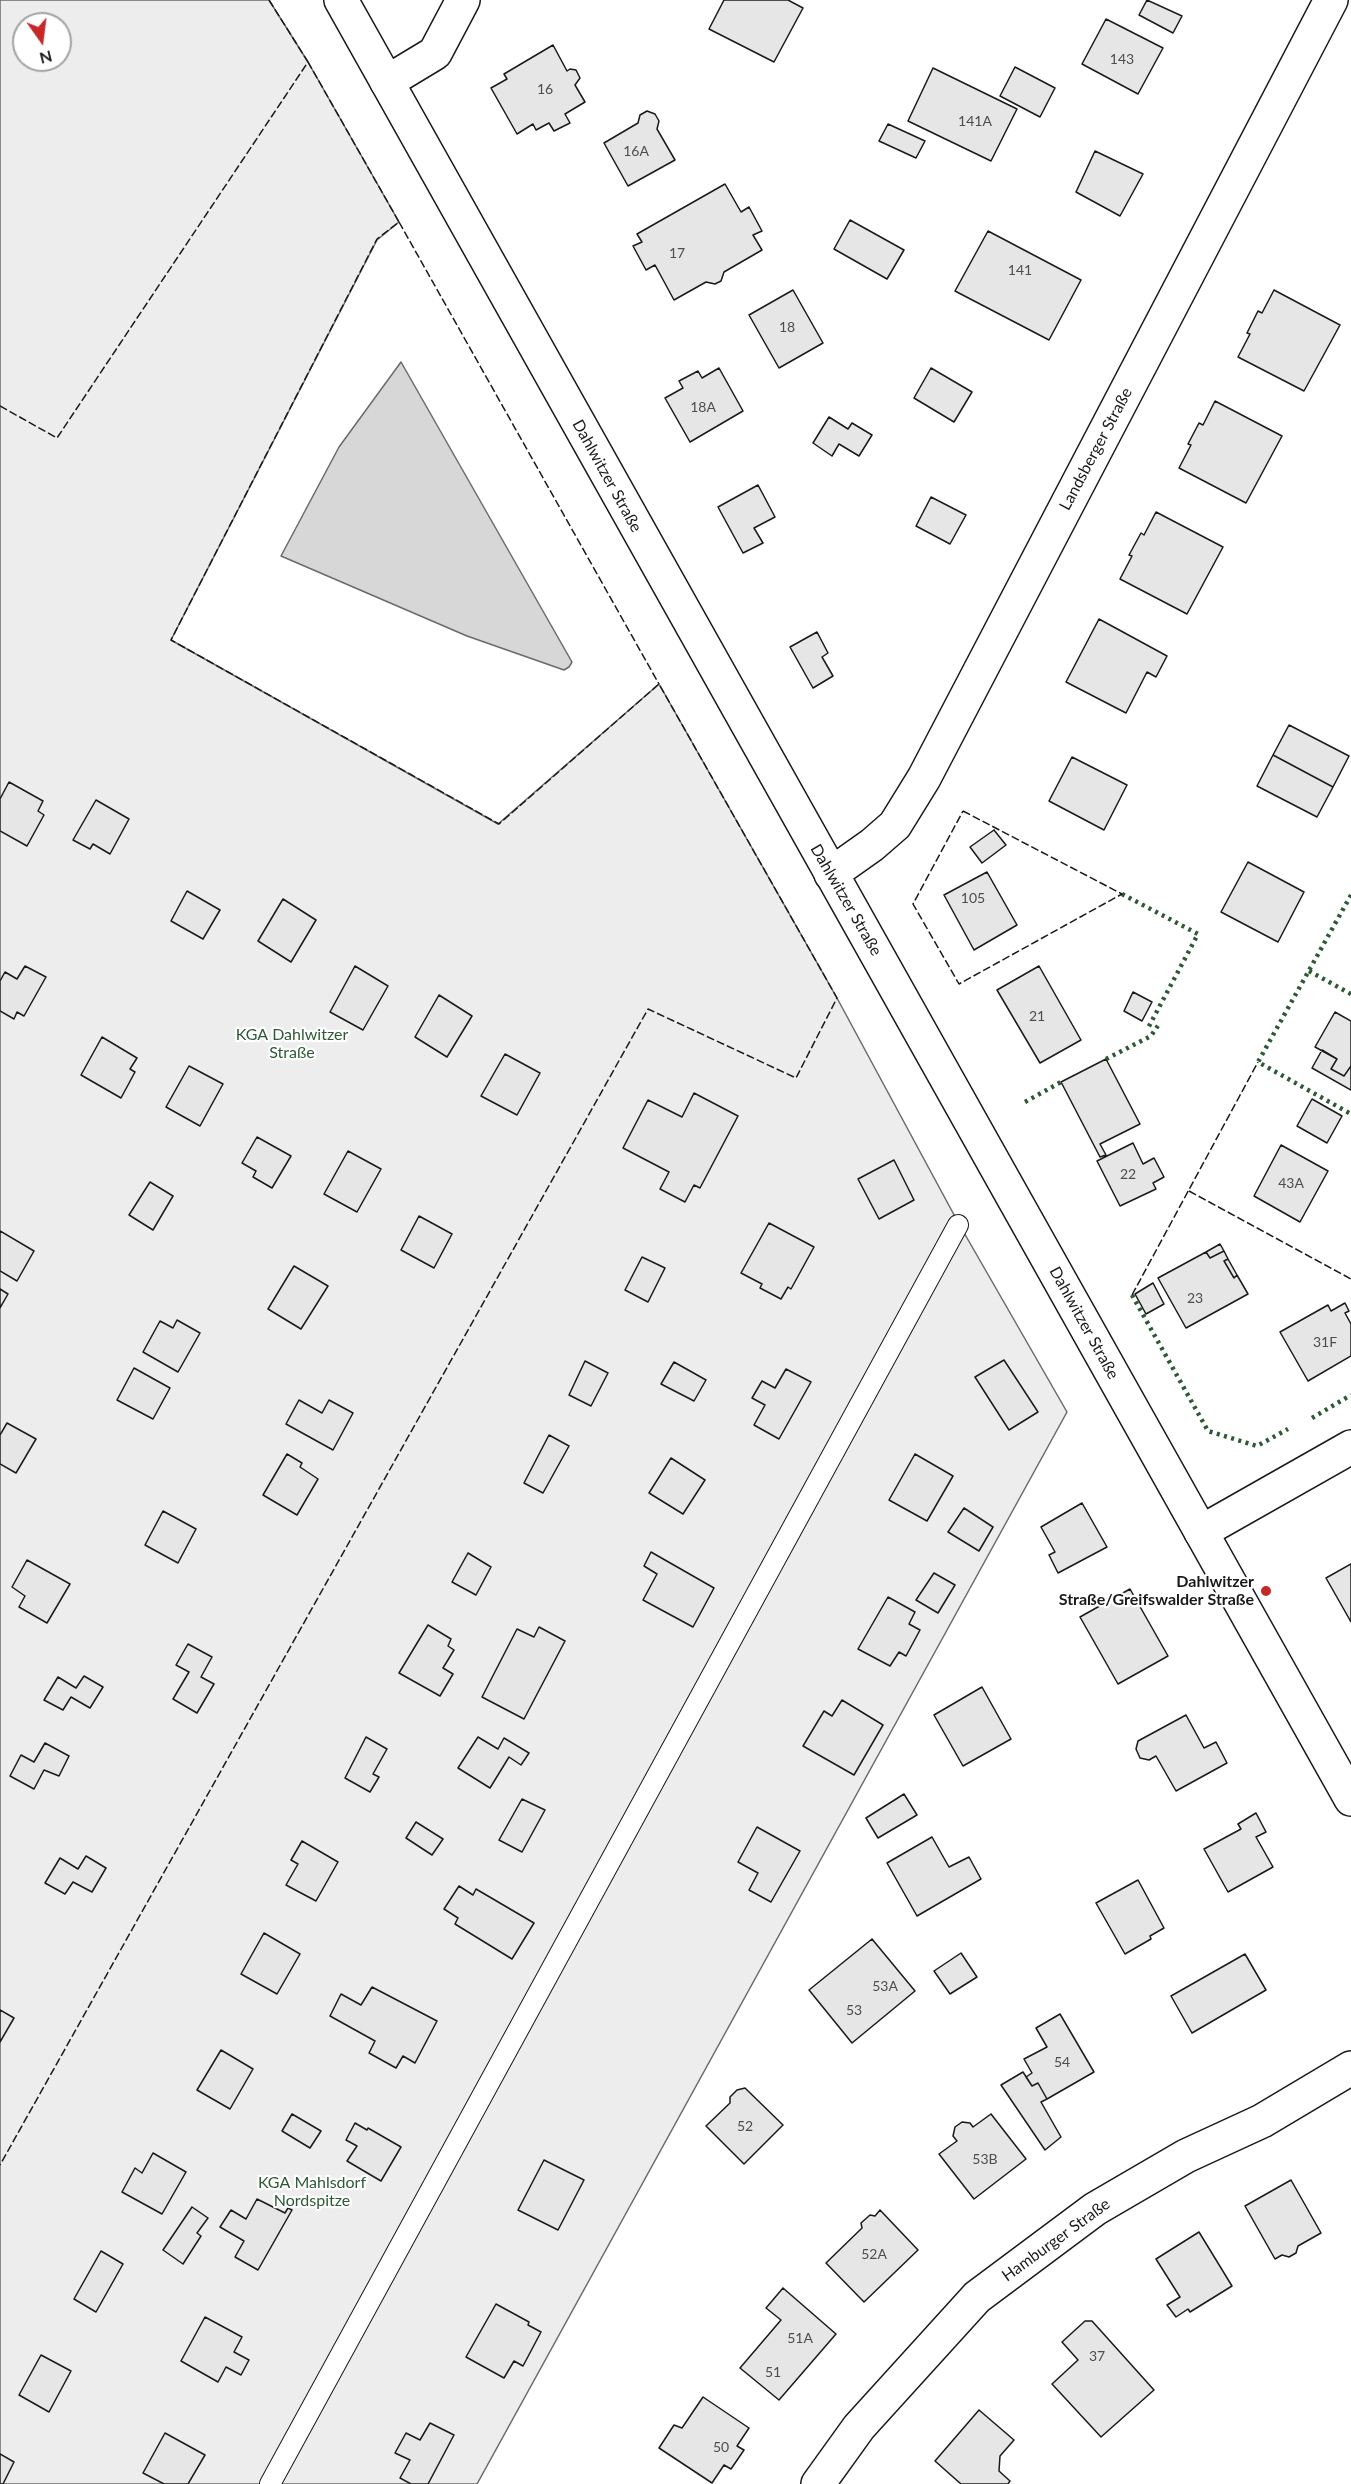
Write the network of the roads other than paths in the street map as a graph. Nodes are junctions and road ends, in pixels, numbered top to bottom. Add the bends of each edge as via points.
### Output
1 (341, 0) edge
2 (463, 0) edge
3 (1331, 0) edge
4 (387, 82) junction
5 (831, 874) junction
6 (958, 1225) dead end
7 (1351, 1447) edge
8 (1201, 1532) junction
9 (1351, 1799) edge
10 (1351, 2068) edge
11 (270, 2484) edge
12 (818, 2484) edge

1 - 4 main road, Dahlwitzer Straße
2 - 4 main road via 435,53
3 - 5 main road, Landsberger Straße via 924,778 895,825
4 - 5 main road, Dahlwitzer Straße
5 - 8 main road, Dahlwitzer Straße
6 - 11 lane
7 - 8 main road
8 - 9 main road, Dahlwitzer Straße
10 - 12 main road, Hamburger Straße via 1263,2121 1186,2156 1095,2209 977,2297 859,2427

